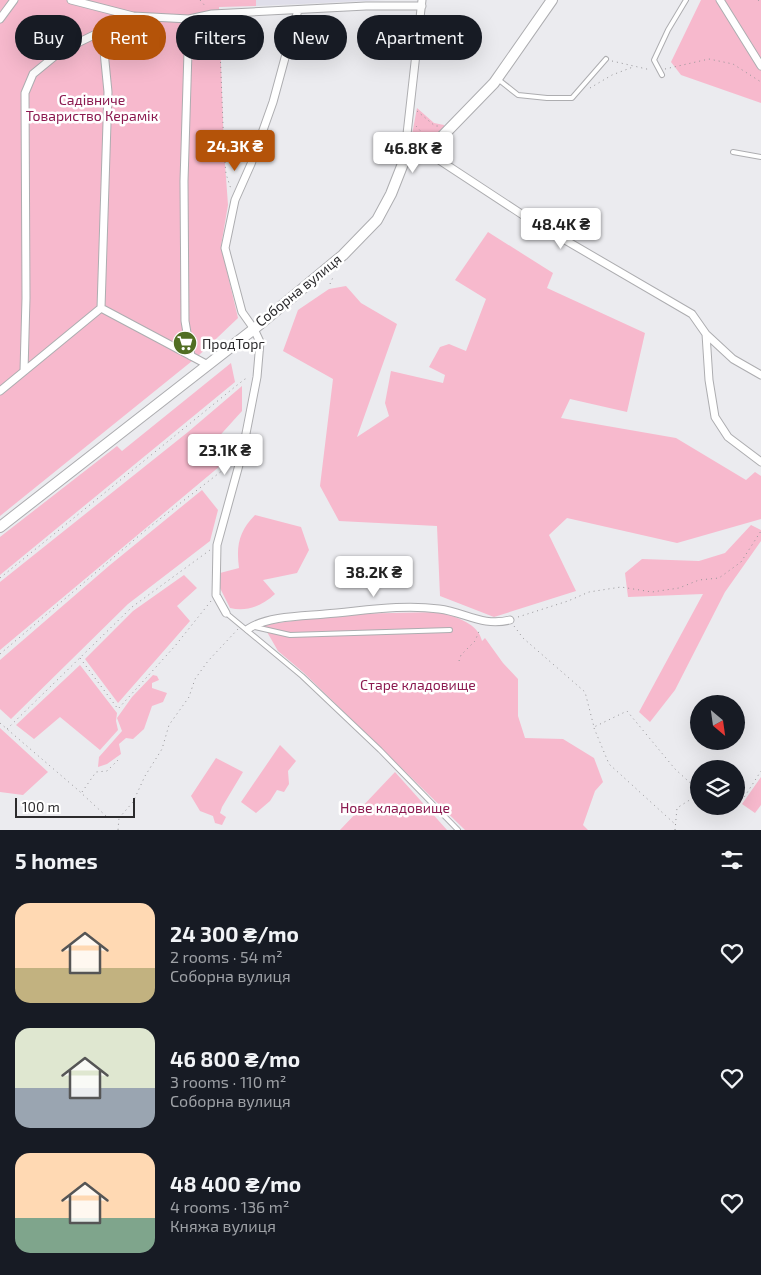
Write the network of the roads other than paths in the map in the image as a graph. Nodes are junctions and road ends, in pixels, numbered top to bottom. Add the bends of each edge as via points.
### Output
1 (14, 0) edge
2 (71, 0) edge
3 (552, 0) edge
4 (686, 0) edge
5 (720, 0) edge
6 (422, 3) edge
7 (298, 10) junction
8 (129, 15) edge
9 (210, 15) edge
10 (0, 19) edge
11 (92, 36) edge
12 (606, 59) road end
13 (105, 60) edge
14 (188, 60) edge
15 (761, 66) edge
16 (661, 73) road end
17 (497, 79) junction
18 (427, 152) junction
19 (733, 152) dead end
20 (761, 157) edge
21 (404, 161) junction
22 (101, 308) junction
23 (254, 329) junction
24 (706, 334) junction
25 (191, 356) junction
26 (208, 365) junction
27 (24, 371) junction
28 (761, 375) edge
29 (0, 391) edge
30 (761, 462) edge
31 (0, 527) edge
32 (226, 613) joint
33 (510, 620) road end
34 (247, 627) junction
35 (450, 630) dead end
36 (458, 830) edge

1 - 10 street
2 - 8 street
3 - 17 main road
4 - 16 lane via 654,60
5 - 15 street
6 - 7 street
6 - 21 street
7 - 9 street
7 - 23 street, Соборна вулиця via 272,102 235,200 225,248 242,312
11 - 27 street via 61,51 32,74 25,93
12 - 17 lane via 572,98 518,95
13 - 22 street via 108,92
14 - 25 street via 185,321
17 - 18 main road
18 - 21 main road
18 - 24 street via 529,219 692,314
19 - 20 lane
21 - 23 main road, Соборна вулиця via 377,220 343,255
22 - 25 street
22 - 27 street
23 - 26 main road
23 - 32 street via 260,342 257,378 242,454 217,545 216,594
24 - 28 street via 733,359
24 - 30 street via 715,417 728,437
25 - 26 street
26 - 31 main road
27 - 29 street
32 - 34 lane
33 - 34 street via 484,621 440,609 411,607 307,615
34 - 35 lane via 290,635
34 - 36 lane via 380,750

